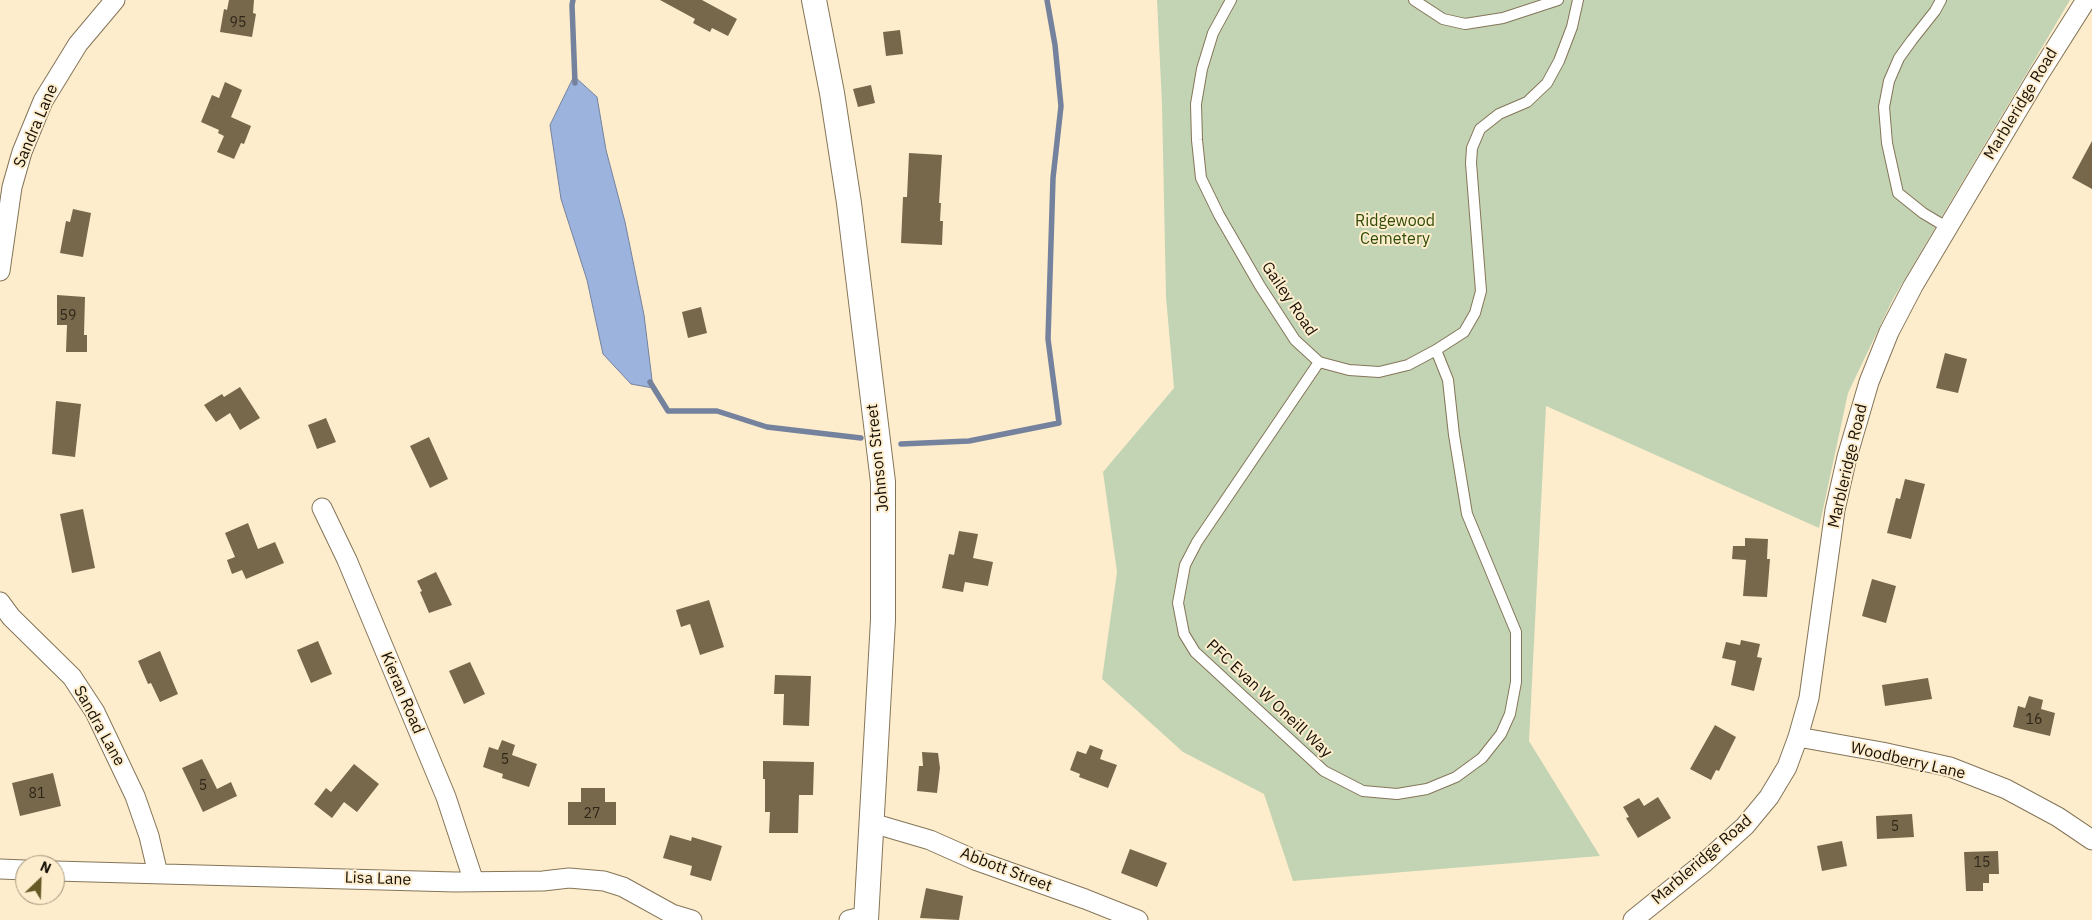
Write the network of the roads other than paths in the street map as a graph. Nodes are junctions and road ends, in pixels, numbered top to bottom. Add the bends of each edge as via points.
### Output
1 (116, 0) edge
2 (814, 0) edge
3 (1231, 0) edge
4 (1414, 0) edge
5 (1558, 0) edge
6 (1578, 0) edge
7 (1941, 0) edge
8 (2086, 0) edge
9 (1948, 228) junction
10 (0, 271) edge
11 (1436, 350) junction
12 (1319, 362) junction
13 (322, 508) dead end
14 (0, 602) edge
15 (1798, 738) junction
16 (872, 824) junction
17 (2092, 840) edge
18 (0, 869) edge
19 (15, 870) edge
20 (65, 871) edge
21 (158, 874) junction
22 (474, 882) junction
23 (860, 919) edge
24 (692, 920) edge
25 (1138, 920) edge
26 (1633, 920) edge

1 - 10 street, Sandra Lane via 78,44 40,108 12,187
2 - 16 street, Johnson Street via 849,203 883,482 883,620
3 - 12 lane, Gailey Road via 1213,32 1196,104 1201,178 1218,215 1260,286 1295,340
4 - 5 lane via 1443,20 1465,24 1503,18
6 - 11 lane, Gailey Road via 1559,62 1547,83 1527,102 1499,114 1480,129 1472,148 1482,291 1464,332
7 - 9 lane via 1900,58 1889,81 1884,107 1887,143 1898,193
8 - 9 street, Marbleridge Road
9 - 15 street, Marbleridge Road via 1889,332 1857,420 1835,510 1809,698
11 - 12 lane, Gailey Road via 1408,364 1379,372 1349,370
11 - 12 lane, PFC Evan W Oneill Way via 1448,380 1467,514 1516,632 1516,682 1510,714 1482,758 1456,777 1427,790 1397,794 1363,791 1324,771 1195,652 1184,634 1178,602 1185,564 1197,542
13 - 22 street, Kieran Road via 446,797
14 - 21 street, Sandra Lane via 72,677 95,712 135,796
15 - 17 street, Woodberry Lane via 1950,767 2006,789
15 - 26 street, Marbleridge Road via 1787,767 1769,797 1745,826 1706,862
16 - 23 street, Johnson Street
16 - 25 street, Abbott Street via 930,840 975,860
18 - 19 street
20 - 21 street, Lisa Lane
21 - 22 street, Lisa Lane
22 - 24 street, Lisa Lane via 543,882 569,878 604,881 623,887 672,914

